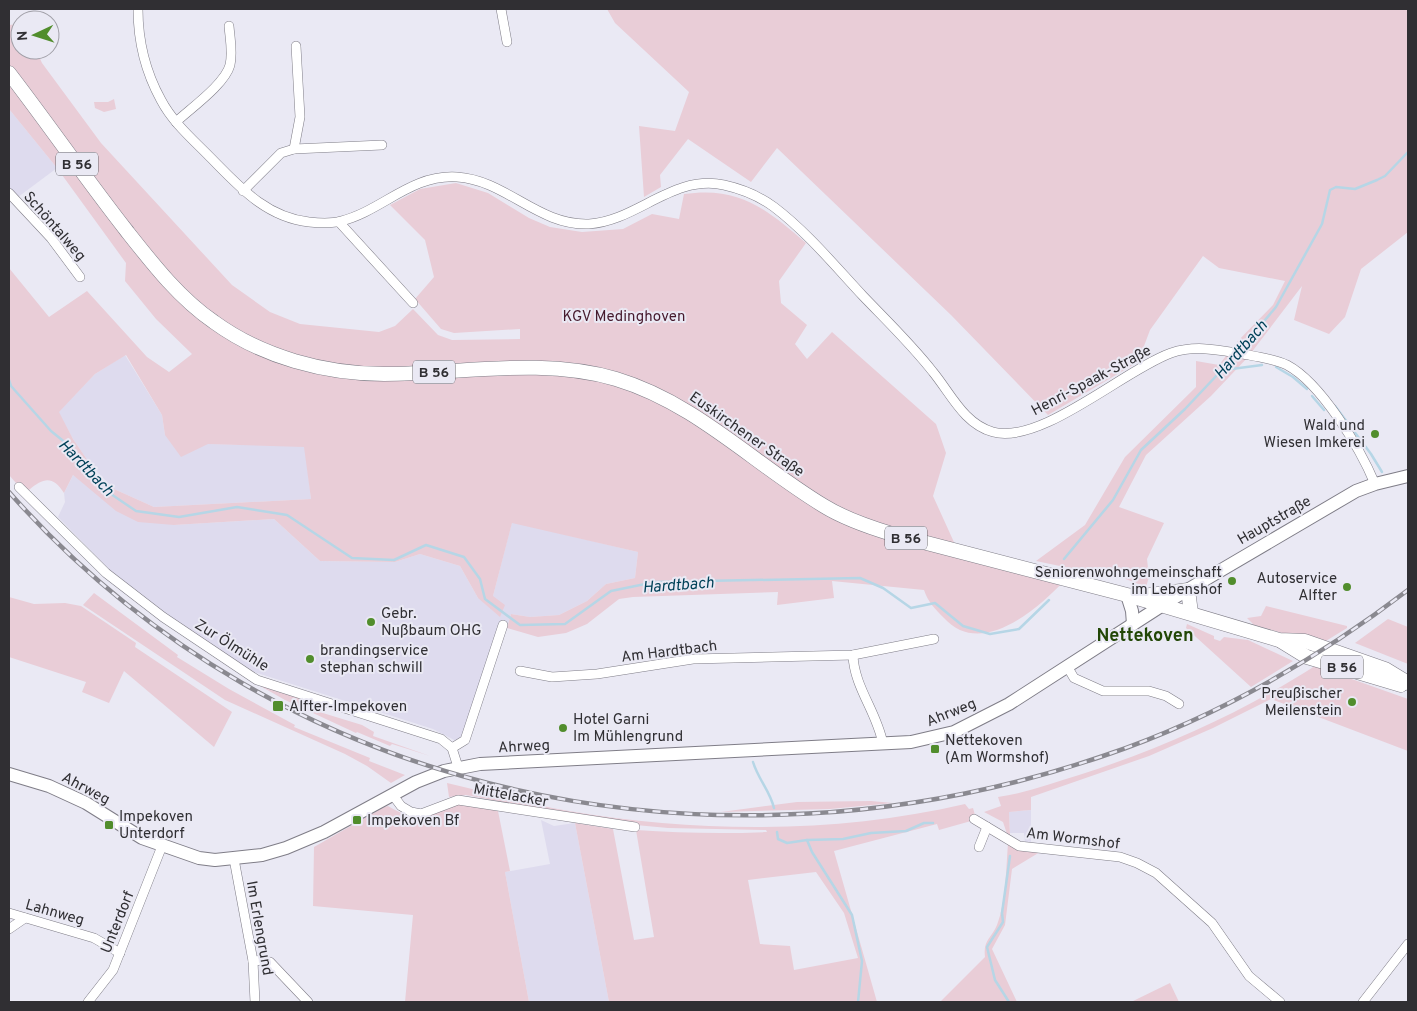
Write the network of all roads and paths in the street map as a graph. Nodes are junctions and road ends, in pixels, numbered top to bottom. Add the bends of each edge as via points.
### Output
1 (138, 9) edge
2 (501, 9) edge
3 (229, 26) dead end
4 (507, 42) dead end
5 (296, 46) dead end
6 (9, 73) edge
7 (176, 122) junction
8 (382, 145) dead end
9 (294, 149) junction
10 (243, 191) junction
11 (9, 193) edge
12 (339, 222) junction
13 (80, 277) dead end
14 (413, 303) dead end
15 (1408, 476) edge
16 (1375, 484) junction
17 (19, 487) dead end
18 (1188, 590) junction
19 (1130, 596) junction
20 (1163, 605) junction
21 (1191, 613) junction
22 (1132, 624) junction
23 (503, 625) dead end
24 (934, 639) dead end
25 (852, 655) junction
26 (1067, 666) junction
27 (520, 671) dead end
28 (1408, 685) edge
29 (1179, 704) dead end
30 (883, 744) junction
31 (452, 748) junction
32 (458, 768) junction
33 (9, 774) edge
34 (392, 794) junction
35 (974, 818) dead end
36 (635, 827) dead end
37 (987, 827) junction
38 (162, 846) junction
39 (979, 847) dead end
40 (234, 859) junction
41 (9, 913) edge
42 (25, 918) junction
43 (9, 929) edge
44 (1408, 944) edge
45 (120, 953) junction
46 (253, 961) junction
47 (88, 1002) edge
48 (255, 1002) edge
49 (308, 1002) edge
50 (1280, 1002) edge
51 (1363, 1002) edge

1 - 7 street, Henri-Spaak-Straße via 142,53 156,89
2 - 4 street
3 - 7 street via 231,54 223,78
5 - 9 street via 300,117
6 - 19 main road, Euskirchener Straße / B 56 via 150,261 199,310 256,346 297,362 351,373 538,368 580,371 617,380 694,414 825,508 854,522
7 - 10 street, Henri-Spaak-Straße
8 - 9 street
9 - 10 street via 281,153
10 - 12 street, Henri-Spaak-Straße via 264,207 289,219
11 - 13 street, Schöntalweg via 51,238
12 - 14 street
12 - 16 street, Henri-Spaak-Straße via 410,186 435,178 458,177 490,185 549,218 591,224 616,219 681,188 709,179 753,194 775,208 808,238 931,369 968,419 977,426 999,434 1043,424 1172,353 1202,348 1227,351 1283,362 1312,382 1363,456
15 - 16 street, Hauptstraße
16 - 18 street, Hauptstraße via 1356,491
17 - 31 street, Zur Ölmühle via 106,573 163,617 257,680 427,733
18 - 19 main road
18 - 20 street, Hauptstraße
18 - 21 main road
19 - 20 main road, Euskirchener Straße / B 56
19 - 22 street
20 - 21 main road, Euskirchener Straße / B 56
20 - 22 street, Ahrweg
21 - 28 main road, Euskirchener Straße / B 56 via 1279,640 1304,641 1344,654 1385,669
22 - 26 street, Ahrweg
23 - 31 street via 465,740
24 - 25 street, Am Hardtbach
25 - 27 street, Am Hardtbach via 693,659 597,674 552,677
25 - 30 street via 853,669 879,725
26 - 29 street via 1074,678 1103,691 1149,691
26 - 30 street, Ahrweg via 1009,704 954,732 922,740
30 - 32 street, Ahrweg via 480,764
31 - 32 street
32 - 34 street, Ahrweg via 435,774
33 - 38 street, Ahrweg via 49,786 86,803 116,823
34 - 36 street, Mittelacker via 401,806 421,814 458,800
34 - 40 street, Ahrweg via 324,832 286,848
35 - 37 street, Am Wormshof
37 - 39 street
37 - 50 street, Am Wormshof via 1019,846 1120,857 1156,873 1212,923 1249,976
38 - 40 street, Ahrweg via 200,858
38 - 45 street, Unterdorf
40 - 46 street, Im Erlengrund
41 - 42 street, Lahnweg
42 - 43 street
42 - 45 street, Lahnweg via 94,938
44 - 51 street
45 - 47 street, Unterdorf via 113,970
46 - 48 street, Im Erlengrund
46 - 49 street via 270,962

